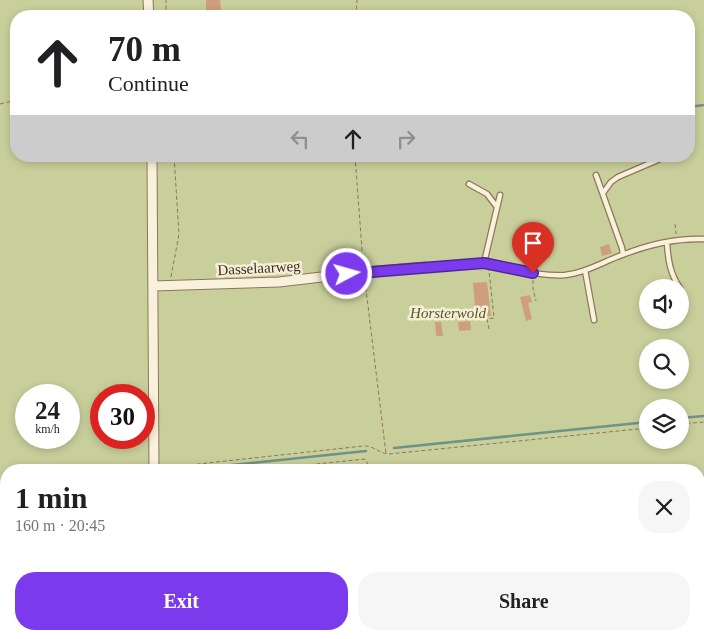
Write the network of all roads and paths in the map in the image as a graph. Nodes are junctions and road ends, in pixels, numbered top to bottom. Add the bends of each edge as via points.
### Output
1 (152, 162) edge
2 (174, 162) edge
3 (356, 162) edge
4 (653, 162) edge
5 (596, 175) dead end
6 (469, 184) dead end
7 (602, 193) junction
8 (500, 195) dead end
9 (496, 207) junction
10 (675, 224) dead end
11 (704, 239) edge
12 (677, 241) junction
13 (667, 243) junction
14 (623, 254) junction
15 (484, 263) junction
16 (490, 264) junction
17 (425, 267) joint
18 (585, 270) junction
19 (364, 272) junction
20 (533, 273) junction
21 (673, 279) edge
22 (153, 286) junction
23 (169, 286) junction
24 (536, 301) dead end
25 (594, 320) dead end
26 (488, 329) dead end
27 (704, 422) edge
28 (689, 423) edge
29 (639, 429) edge
30 (386, 454) junction
31 (154, 464) edge
32 (198, 464) edge
33 (316, 464) edge
34 (367, 464) edge

1 - 22 street
2 - 23 path via 179,234
3 - 19 path
4 - 7 lane via 618,177
5 - 7 lane
6 - 9 lane via 487,194
7 - 14 lane
8 - 9 lane
9 - 15 lane
10 - 12 path
11 - 12 lane
12 - 13 lane
13 - 14 lane
13 - 21 lane
14 - 18 lane
15 - 16 lane
15 - 17 lane
16 - 20 lane
16 - 26 path via 494,318 487,319
17 - 19 street, Dasselaarweg
18 - 20 lane via 563,275
18 - 25 lane
19 - 23 street, Dasselaarweg via 279,282
19 - 30 path
20 - 24 path
22 - 23 street, Dasselaarweg
22 - 31 street
27 - 28 path
29 - 30 path
30 - 32 path via 369,445
33 - 34 path via 365,459

